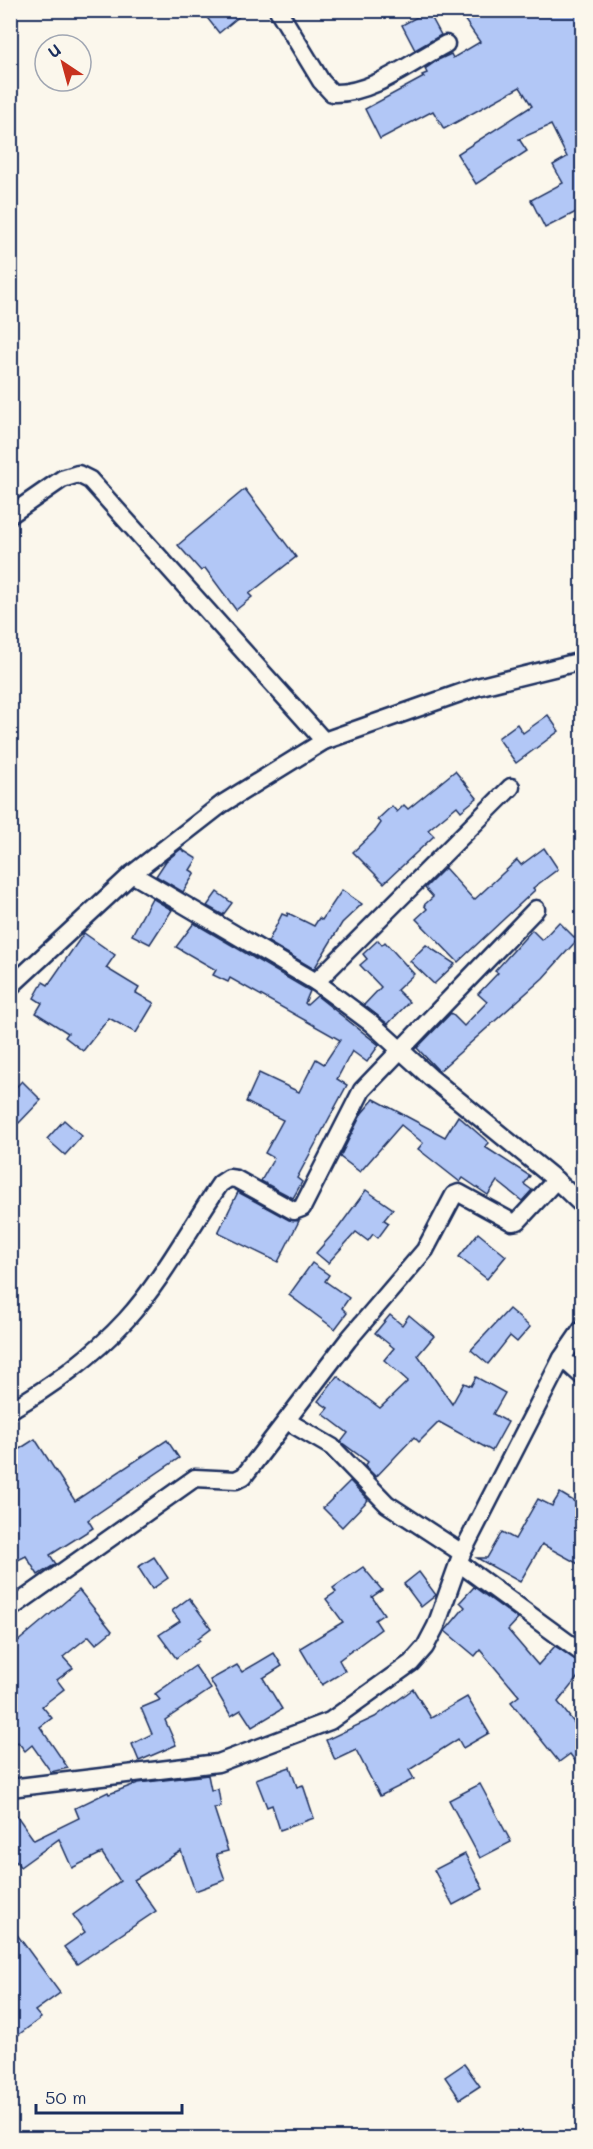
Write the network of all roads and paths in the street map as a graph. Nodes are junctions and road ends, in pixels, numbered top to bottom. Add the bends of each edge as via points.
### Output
1 (278, 10) edge
2 (446, 44) dead end
3 (10, 515) edge
4 (582, 661) edge
5 (324, 741) junction
6 (511, 787) dead end
7 (132, 874) junction
8 (536, 909) dead end
9 (316, 982) junction
10 (10, 987) edge
11 (401, 1050) junction
12 (556, 1180) junction
13 (582, 1205) edge
14 (582, 1329) edge
15 (562, 1358) junction
16 (582, 1376) edge
17 (10, 1410) edge
18 (287, 1421) junction
19 (461, 1558) junction
20 (10, 1609) edge
21 (582, 1653) edge
22 (10, 1788) edge

1 - 2 street via 332,93 348,94
3 - 5 street via 62,479 78,474 90,480
4 - 5 street via 477,687
5 - 7 street via 222,804
6 - 9 street
7 - 9 street
7 - 10 street
8 - 11 street
9 - 11 street
11 - 12 street
11 - 17 street via 363,1090 302,1208 294,1211 236,1179 229,1178 220,1184 126,1320 78,1364
12 - 13 street
12 - 18 street via 518,1221 512,1222 459,1193 454,1194 425,1250 348,1340
14 - 15 street
15 - 16 street
15 - 19 street
18 - 19 street via 332,1447 387,1504
18 - 20 street via 244,1476 236,1480 195,1478
19 - 21 street
19 - 22 street via 425,1647 411,1663 330,1720 218,1764

